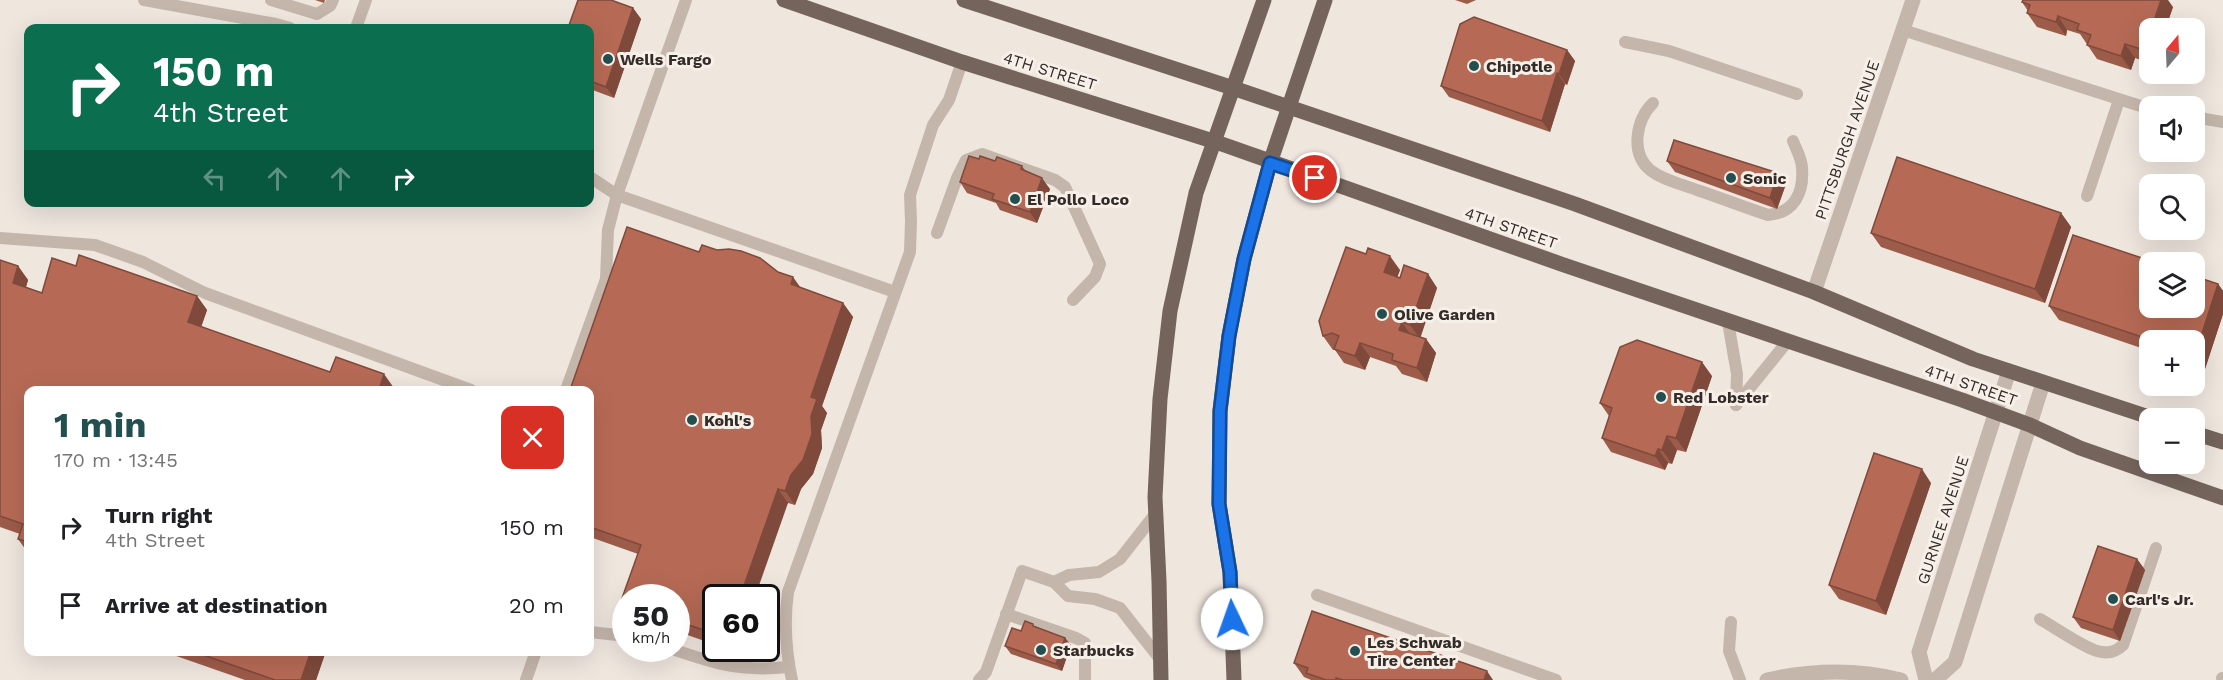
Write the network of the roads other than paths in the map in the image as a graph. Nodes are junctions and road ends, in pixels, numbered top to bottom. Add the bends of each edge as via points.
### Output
1 (144, 0) edge
2 (270, 0) edge
3 (333, 0) edge
4 (366, 0) edge
5 (686, 0) edge
6 (784, 0) edge
7 (964, 0) edge
8 (1264, 0) edge
9 (1325, 0) edge
10 (1913, 0) edge
11 (276, 24) edge
12 (357, 24) edge
13 (1902, 30) junction
14 (1625, 42) dead end
15 (962, 62) junction
16 (1233, 88) junction
17 (1797, 94) dead end
18 (2119, 100) junction
19 (1653, 103) dead end
20 (2139, 106) edge
21 (1288, 107) junction
22 (2205, 119) edge
23 (2223, 122) edge
24 (1792, 141) dead end
25 (1215, 142) junction
26 (1270, 163) junction
27 (594, 180) edge
28 (616, 195) junction
29 (2087, 196) dead end
30 (938, 233) dead end
31 (0, 238) edge
32 (895, 292) junction
33 (1814, 292) junction
34 (1073, 300) dead end
35 (1728, 322) junction
36 (1787, 342) junction
37 (2009, 371) junction
38 (2043, 383) junction
39 (460, 386) edge
40 (567, 386) edge
41 (1996, 413) junction
42 (2139, 414) edge
43 (2030, 425) junction
44 (2205, 436) edge
45 (2223, 442) edge
46 (2223, 498) edge
47 (1156, 513) junction
48 (2156, 548) dead end
49 (1054, 582) junction
50 (1317, 596) dead end
51 (1006, 614) junction
52 (2040, 619) dead end
53 (1731, 622) dead end
54 (594, 632) edge
55 (612, 634) edge
56 (690, 655) edge
57 (534, 656) edge
58 (1160, 659) junction
59 (789, 667) junction
60 (526, 680) edge
61 (792, 680) edge
62 (979, 680) edge
63 (1085, 680) edge
64 (1161, 680) edge
65 (1234, 680) edge
66 (1556, 680) edge
67 (1740, 680) edge
68 (1767, 680) edge
69 (1901, 680) edge
70 (1926, 680) edge
71 (1935, 680) edge

1 - 11 lane
2 - 3 lane via 317,14
4 - 12 lane
5 - 28 lane
6 - 15 main road, 4TH STREET
7 - 16 main road, 4TH STREET
8 - 16 main road
9 - 21 main road
10 - 13 street, PITTSBURGH AVENUE
13 - 18 lane
13 - 33 street, PITTSBURGH AVENUE
14 - 17 lane via 1670,51
15 - 25 main road, 4TH STREET
15 - 32 lane via 949,100 933,125 910,195 910,252
16 - 21 main road, 4TH STREET
16 - 25 main road
18 - 20 lane
18 - 29 lane
19 - 24 lane via 1645,111 1636,138 1639,153 1649,169 1666,179 1768,215 1781,214 1794,204 1802,184 1802,166
21 - 26 main road
21 - 33 main road, 4TH STREET via 1575,204
22 - 23 lane
25 - 26 main road, 4TH STREET
25 - 47 main road via 1196,193 1170,311 1160,399
26 - 35 main road, 4TH STREET
26 - 65 main road via 1244,259 1220,411 1219,504 1230,572
27 - 28 lane
28 - 32 lane
28 - 40 lane via 608,230 606,279
30 - 34 lane via 966,160 982,154 1055,180 1065,187 1100,264 1095,277
31 - 39 lane via 95,245 143,262 206,293
32 - 59 lane via 788,592
33 - 37 main road, 4TH STREET
35 - 36 main road, 4TH STREET
35 - 36 lane via 1737,374 1736,405
36 - 41 main road, 4TH STREET
37 - 38 main road, 4TH STREET
37 - 41 street, GURNEE AVENUE
38 - 42 main road, 4TH STREET
38 - 43 street
41 - 43 main road, 4TH STREET
41 - 70 street, GURNEE AVENUE via 1920,652
43 - 46 main road, 4TH STREET via 2080,448
43 - 71 street via 1955,662
44 - 45 main road
47 - 49 lane via 1120,560 1099,572 1069,575
47 - 58 main road
48 - 52 lane via 2118,650 2097,651
49 - 51 lane via 1022,571
49 - 58 lane via 1068,596 1095,599 1120,608
50 - 66 lane
51 - 62 lane via 986,672
51 - 63 lane via 1085,643
53 - 67 lane via 1729,651
54 - 55 lane
56 - 59 lane via 739,669
57 - 60 lane
58 - 64 main road
59 - 61 lane
68 - 69 street via 1835,672

